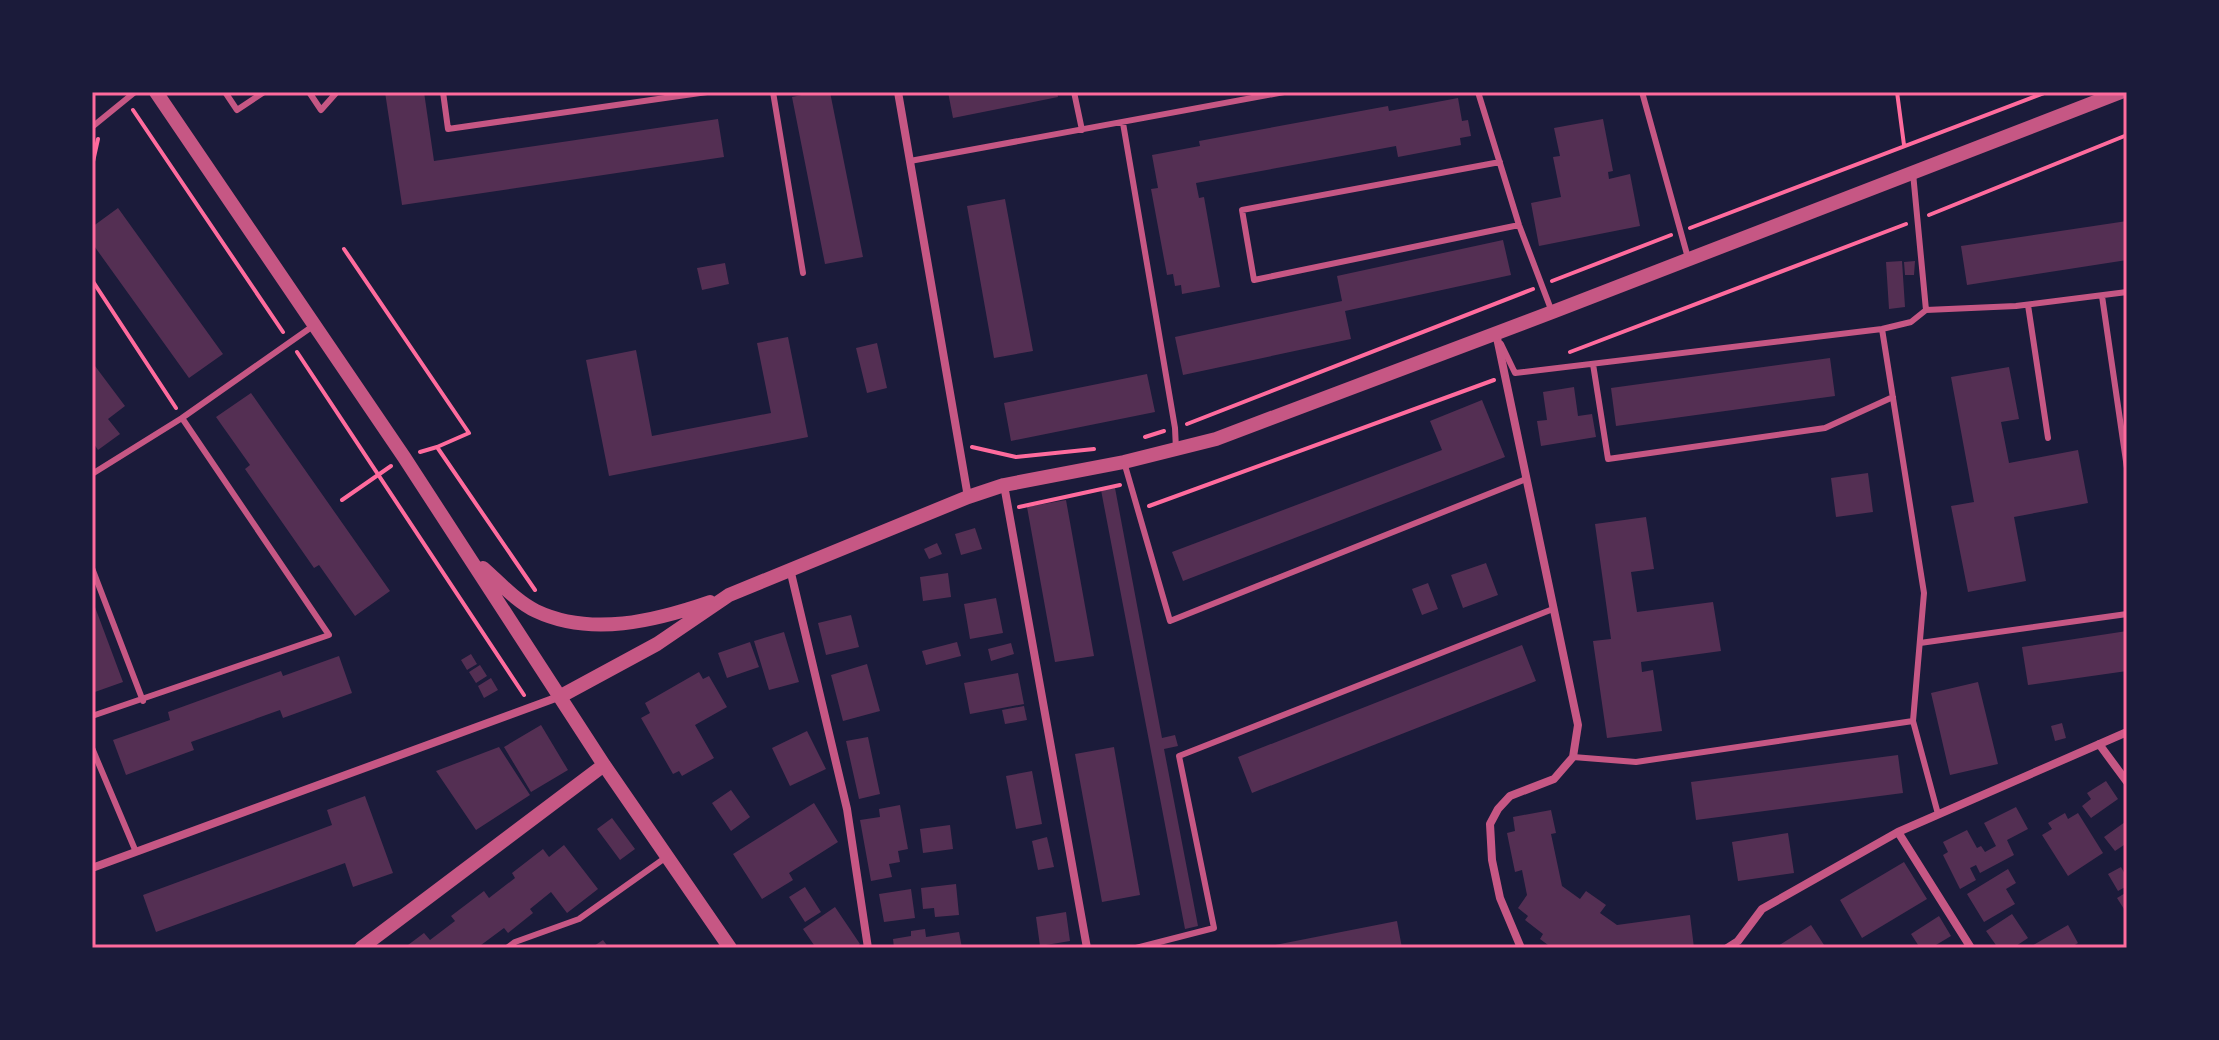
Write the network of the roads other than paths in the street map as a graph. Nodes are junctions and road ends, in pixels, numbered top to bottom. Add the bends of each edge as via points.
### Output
1 (135, 92) edge
2 (156, 92) edge
3 (225, 92) edge
4 (264, 92) edge
5 (309, 92) edge
6 (337, 92) edge
7 (443, 92) edge
8 (707, 92) edge
9 (773, 92) edge
10 (898, 92) edge
11 (1074, 92) edge
12 (1284, 92) edge
13 (1478, 92) edge
14 (1642, 92) edge
15 (2121, 92) edge
16 (1123, 123) junction
17 (92, 127) edge
18 (1082, 130) junction
19 (910, 161) junction
20 (1500, 162) junction
21 (1913, 173) junction
22 (1519, 225) junction
23 (1688, 260) junction
24 (803, 273) dead end
25 (2127, 292) edge
26 (2102, 296) junction
27 (2028, 305) junction
28 (1926, 310) junction
29 (1552, 312) junction
30 (313, 326) junction
31 (1882, 329) junction
32 (1496, 333) junction
33 (1593, 364) junction
34 (1893, 397) junction
35 (182, 418) junction
36 (2048, 438) dead end
37 (1176, 449) junction
38 (1124, 462) junction
39 (2127, 468) edge
40 (92, 474) edge
41 (1526, 479) junction
42 (1004, 485) junction
43 (968, 497) junction
44 (467, 554) junction
45 (92, 568) edge
46 (790, 569) junction
47 (729, 595) junction
48 (1553, 609) junction
49 (2127, 614) edge
50 (1920, 643) junction
51 (561, 696) junction
52 (143, 701) junction
53 (92, 716) edge
54 (1913, 721) junction
55 (2127, 732) edge
56 (2099, 744) junction
57 (92, 748) edge
58 (1573, 757) junction
59 (604, 765) junction
60 (2127, 782) edge
61 (1938, 814) junction
62 (1898, 832) junction
63 (136, 852) junction
64 (668, 856) junction
65 (92, 868) edge
66 (1740, 944) edge
67 (361, 948) edge
68 (507, 948) edge
69 (730, 948) edge
70 (868, 948) edge
71 (1087, 948) edge
72 (1136, 948) edge
73 (1521, 948) edge
74 (1727, 948) edge
75 (1971, 948) edge

1 - 17 lane
2 - 30 street
3 - 4 lane via 237,110
5 - 6 lane via 321,110
7 - 8 lane via 448,129
9 - 24 lane
10 - 19 street
11 - 18 lane
12 - 16 lane
13 - 20 lane
14 - 23 lane
15 - 21 street
16 - 18 lane
16 - 37 lane
18 - 19 lane
19 - 43 street
20 - 22 lane
20 - 22 lane via 1242,210 1254,280
21 - 23 street
21 - 28 lane
22 - 29 lane
23 - 29 street
25 - 26 lane
26 - 27 lane
26 - 39 lane
27 - 28 lane
27 - 36 lane
28 - 31 lane via 1911,322
29 - 32 street
30 - 35 lane
30 - 44 street
31 - 33 lane
31 - 34 lane
32 - 33 lane via 1515,373
32 - 37 street via 1216,439
32 - 41 street
33 - 34 lane via 1608,459 1825,428
34 - 50 lane via 1924,593
35 - 40 lane
35 - 52 lane via 329,635
37 - 38 street
38 - 41 lane via 1170,621
38 - 42 street
41 - 48 street
42 - 43 street
42 - 71 street
43 - 46 street
44 - 47 street via 534,610 567,621 634,623
44 - 51 street
45 - 52 lane
46 - 47 street
46 - 70 street via 847,809
47 - 51 street via 657,644
48 - 58 street via 1578,725
48 - 72 lane via 1179,756 1214,928
49 - 50 lane
50 - 54 lane
51 - 59 street
51 - 63 street
52 - 53 lane
54 - 58 lane via 1636,762
54 - 61 lane
55 - 56 street
56 - 60 street
56 - 61 street
57 - 63 lane
58 - 73 street via 1554,779 1510,796 1490,824 1500,898
59 - 64 street
59 - 67 street
61 - 62 street
62 - 66 street via 1762,909
62 - 75 street
63 - 65 street
64 - 68 lane via 579,919
64 - 69 street
66 - 74 street

